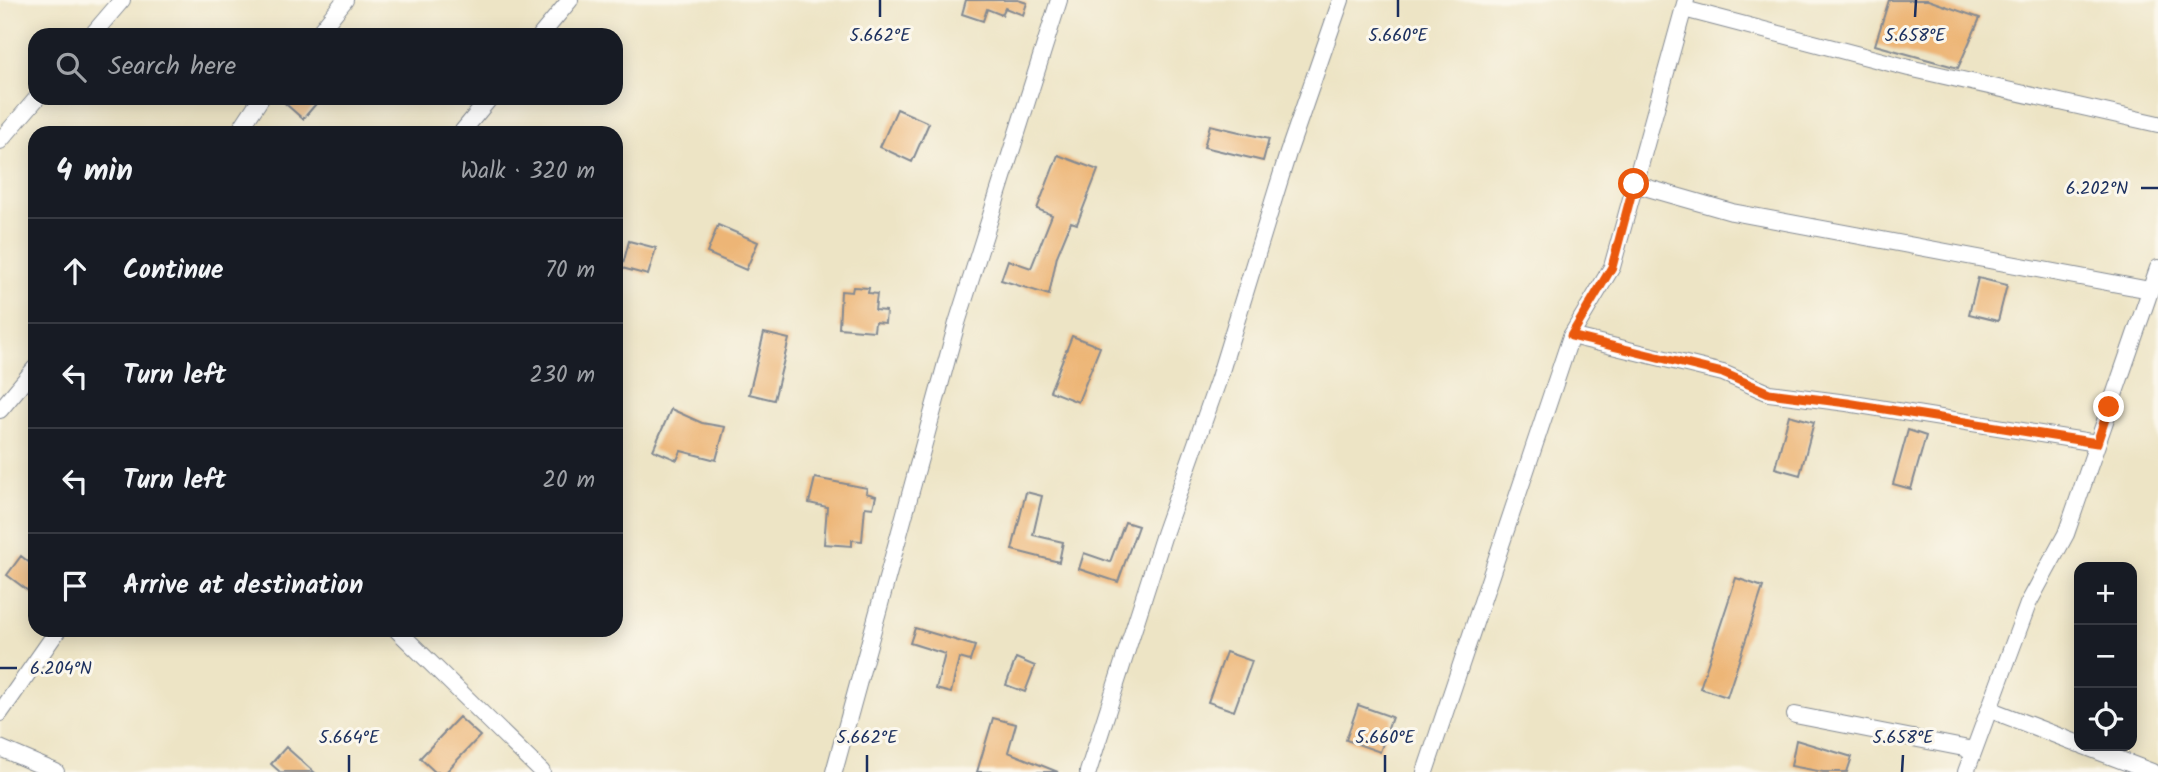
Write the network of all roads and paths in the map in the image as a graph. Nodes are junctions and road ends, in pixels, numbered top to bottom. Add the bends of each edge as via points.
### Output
1 (122, 0) edge
2 (345, 0) edge
3 (570, 0) edge
4 (1059, 0) edge
5 (1342, 0) edge
6 (1685, 4) edge
7 (98, 28) edge
8 (323, 28) edge
9 (547, 28) edge
10 (31, 105) edge
11 (256, 105) edge
12 (483, 105) edge
13 (2158, 124) edge
14 (243, 126) edge
15 (467, 126) edge
16 (0, 141) edge
17 (1634, 184) junction
18 (2158, 268) edge
19 (2150, 290) junction
20 (1571, 336) junction
21 (28, 376) edge
22 (0, 410) edge
23 (2097, 443) junction
24 (53, 637) edge
25 (404, 637) edge
26 (1991, 710) junction
27 (0, 713) edge
28 (1795, 715) dead end
29 (2074, 742) edge
30 (0, 748) edge
31 (1974, 750) junction
32 (2097, 751) edge
33 (56, 772) edge
34 (542, 772) edge
35 (834, 772) edge
36 (1088, 772) edge
37 (1425, 772) edge
38 (1966, 772) edge
39 (2152, 772) edge

1 - 7 street
2 - 8 street
3 - 9 street
4 - 35 street via 957,323
5 - 36 street
6 - 13 street via 1909,68
6 - 17 street
10 - 16 street
11 - 14 street
12 - 15 street
17 - 19 street via 1732,212
17 - 20 street via 1612,267
18 - 19 street
19 - 23 street
20 - 23 street via 1723,373 1769,393
20 - 37 street
21 - 22 street
23 - 26 street via 2066,534 2028,604
24 - 27 street
25 - 34 street
26 - 29 street
26 - 31 street
28 - 31 street
30 - 33 street
31 - 38 street
32 - 39 street

